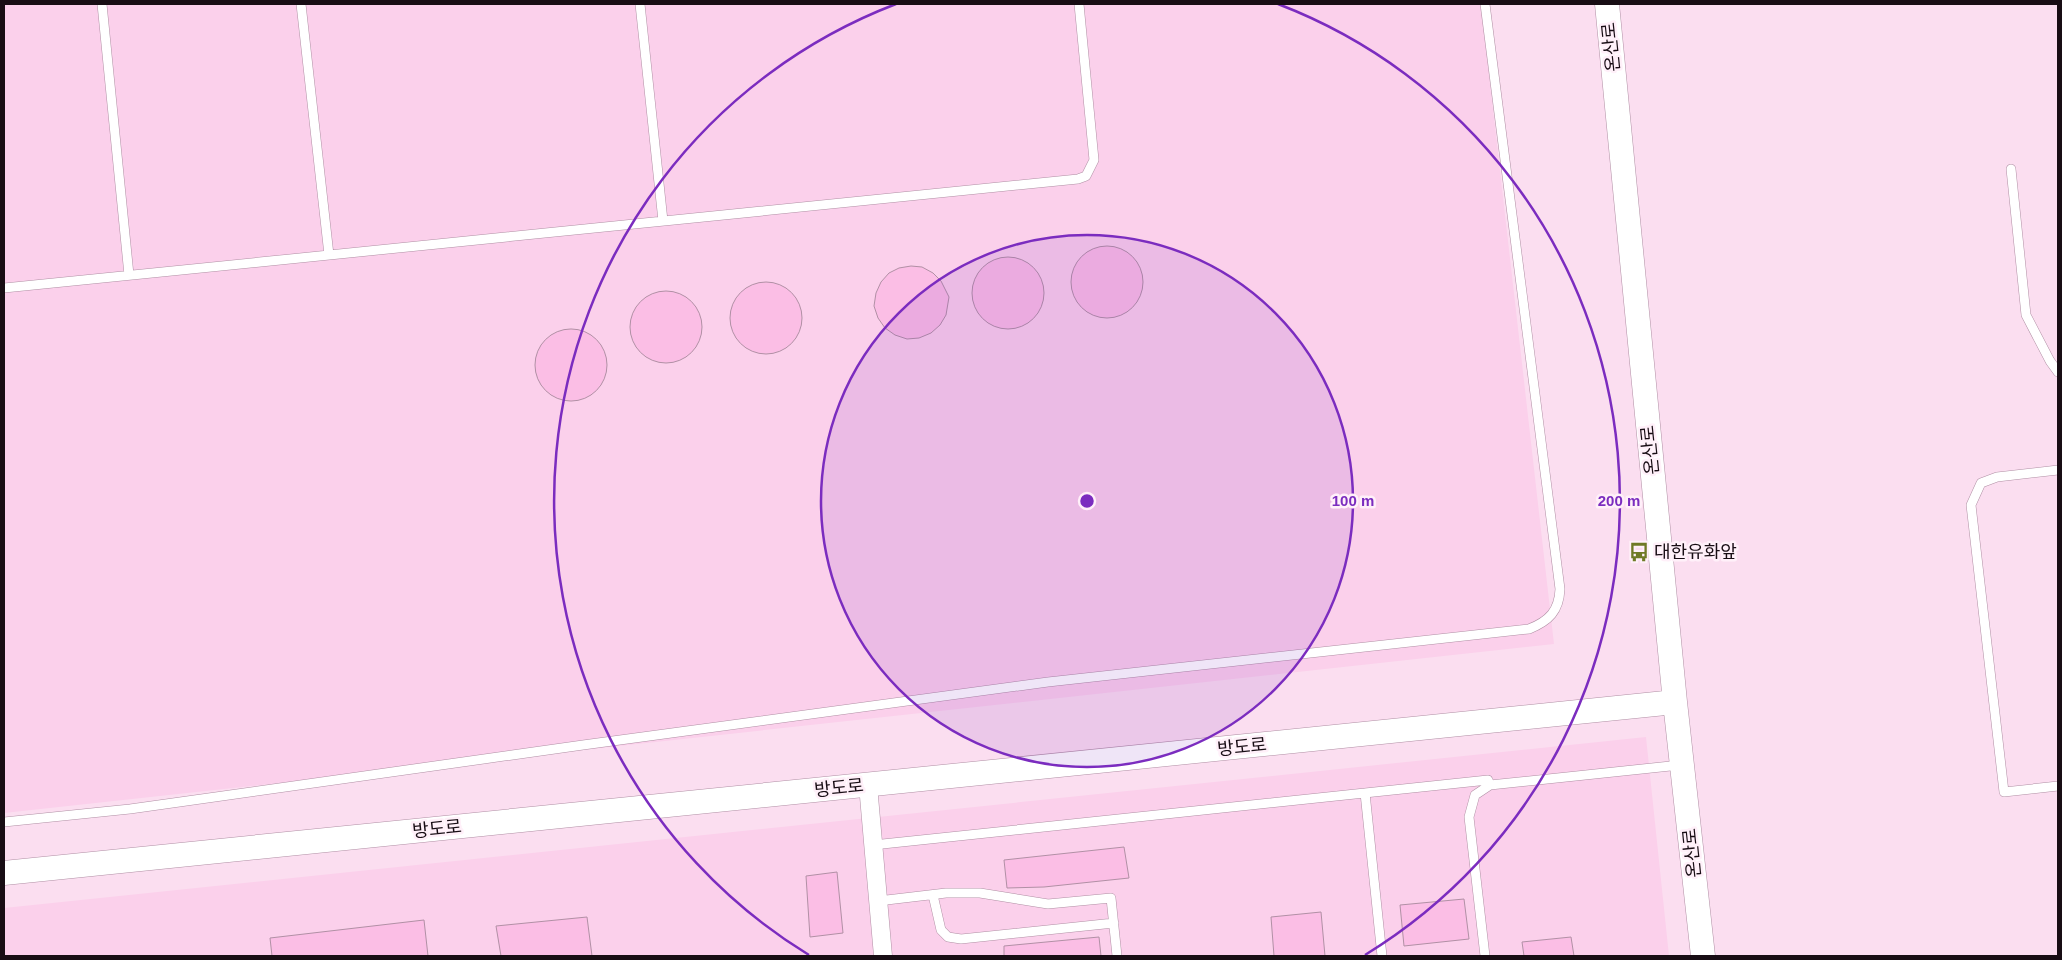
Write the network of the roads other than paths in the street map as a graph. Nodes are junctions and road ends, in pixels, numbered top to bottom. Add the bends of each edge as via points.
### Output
1 (102, 4) edge
2 (301, 4) edge
3 (640, 4) edge
4 (1079, 4) edge
5 (1485, 4) edge
6 (1607, 4) edge
7 (2011, 169) dead end
8 (663, 221) junction
9 (329, 255) junction
10 (129, 276) junction
11 (4, 288) edge
12 (2058, 372) edge
13 (2058, 470) edge
14 (1675, 702) junction
15 (1682, 765) junction
16 (868, 785) junction
17 (1490, 785) junction
18 (2058, 786) edge
19 (1365, 793) junction
20 (4, 822) edge
21 (873, 845) junction
22 (4, 873) edge
23 (932, 895) junction
24 (878, 901) junction
25 (1114, 923) junction
26 (883, 956) edge
27 (1117, 956) edge
28 (1382, 956) edge
29 (1485, 956) edge
30 (1703, 956) edge

1 - 10 lane
2 - 9 lane
3 - 8 lane
4 - 8 lane via 1094,160 1086,176
5 - 20 lane via 1560,589 1554,613 1543,623 1529,629 1048,682 130,809
6 - 14 street, 온산로
7 - 12 lane via 2026,315
8 - 9 lane
9 - 10 lane
10 - 11 lane
13 - 18 lane via 1997,477 1981,483 1971,505 2004,792
14 - 15 street, 온산로
14 - 16 street, 방도로
15 - 17 lane
15 - 30 street, 온산로
16 - 21 street
16 - 22 street, 방도로
17 - 19 lane via 1488,780
17 - 29 lane via 1476,795 1469,817
19 - 21 lane
19 - 28 lane
21 - 24 street
23 - 24 lane
23 - 25 lane via 980,893 1048,904 1111,898
23 - 25 lane via 941,930 948,937 961,939
24 - 26 street
25 - 27 lane

